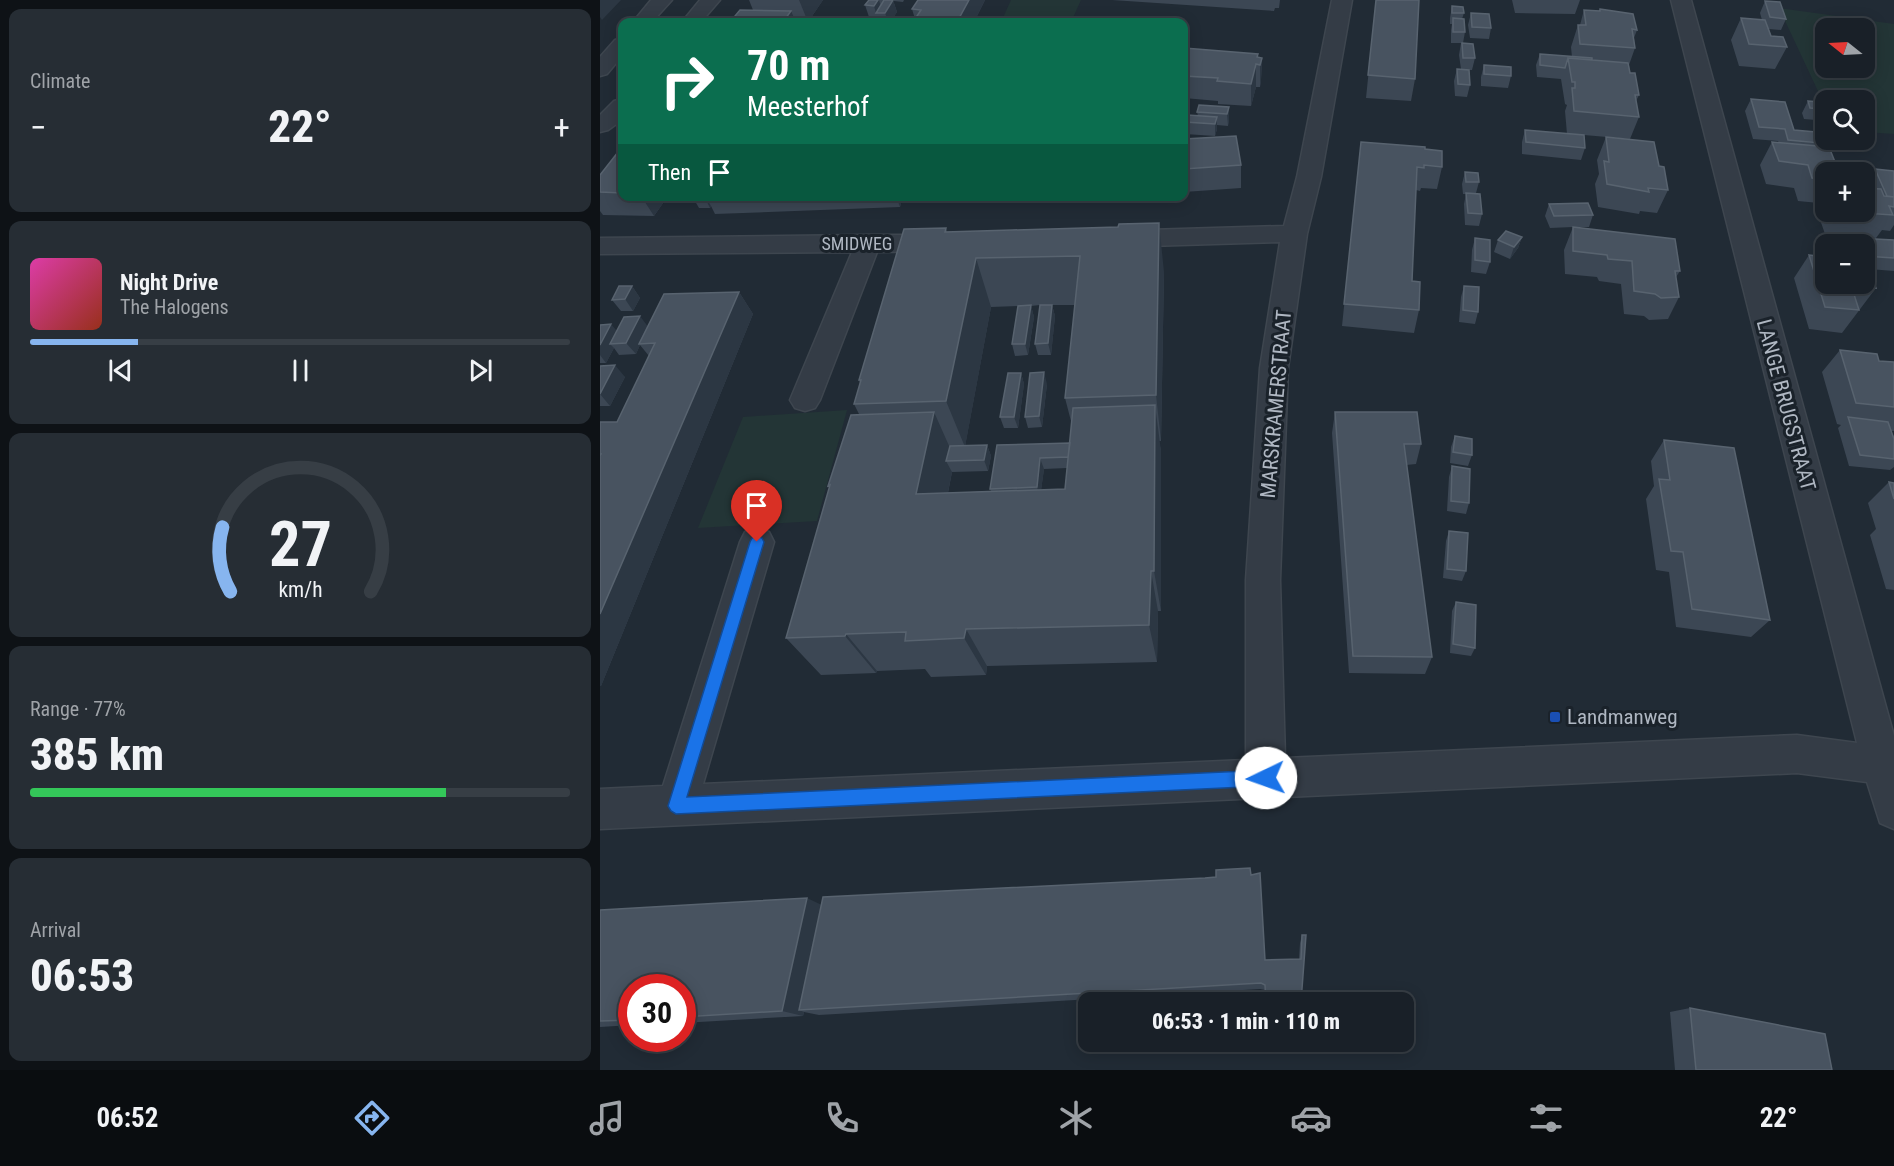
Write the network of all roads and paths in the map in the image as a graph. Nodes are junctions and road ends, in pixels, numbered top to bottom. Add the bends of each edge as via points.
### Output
1 (662, 0) edge
2 (710, 0) edge
3 (1342, 0) edge
4 (1681, 0) edge
5 (646, 18) edge
6 (694, 18) edge
7 (615, 51) edge
8 (600, 70) edge
9 (618, 111) edge
10 (600, 125) edge
11 (1294, 234) junction
12 (1095, 239) edge
13 (868, 243) junction
14 (967, 243) edge
15 (600, 246) edge
16 (805, 400) dead end
17 (757, 542) dead end
18 (1887, 766) edge
19 (1266, 778) junction
20 (676, 806) junction
21 (600, 809) edge
22 (1894, 809) edge

1 - 5 street
2 - 6 street
3 - 11 street, MARSKRAMERSTRAAT
4 - 18 street, LANGE BRUGSTRAAT
7 - 8 street
9 - 10 street
11 - 12 street
11 - 19 street, MARSKRAMERSTRAAT via 1274,368 1264,568
13 - 14 street, SMIDWEG
13 - 15 street, SMIDWEG
13 - 16 street
17 - 20 street
18 - 19 street via 1797,754
18 - 22 street, LANGE BRUGSTRAAT
19 - 20 street
20 - 21 street

